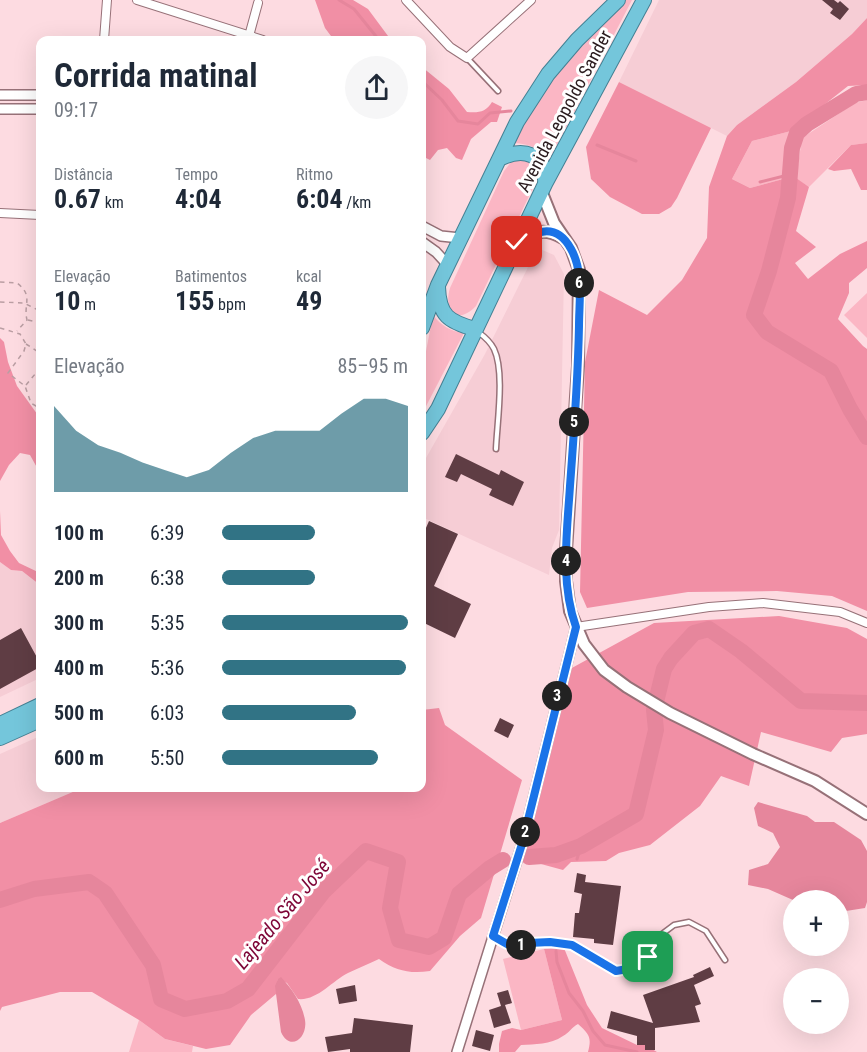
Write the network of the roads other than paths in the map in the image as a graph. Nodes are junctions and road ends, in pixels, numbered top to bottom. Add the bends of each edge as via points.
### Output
1 (106, 0) edge
2 (137, 0) edge
3 (406, 0) edge
4 (531, 0) edge
5 (618, 0) edge
6 (644, 0) edge
7 (258, 3) dead end
8 (104, 36) edge
9 (249, 36) joint
10 (467, 58) junction
11 (498, 91) dead end
12 (0, 95) edge
13 (36, 95) edge
14 (0, 109) edge
15 (36, 109) edge
16 (499, 159) junction
17 (543, 188) junction
18 (0, 213) edge
19 (36, 215) edge
20 (426, 228) edge
21 (460, 238) junction
22 (564, 238) junction
23 (517, 242) junction
24 (426, 245) edge
25 (447, 264) junction
26 (438, 285) junction
27 (426, 317) edge
28 (476, 329) junction
29 (426, 427) edge
30 (496, 449) dead end
31 (867, 623) edge
32 (576, 627) junction
33 (36, 707) edge
34 (36, 722) edge
35 (0, 724) edge
36 (0, 738) edge
37 (867, 813) edge
38 (493, 936) junction
39 (725, 960) dead end
40 (457, 1052) edge

1 - 8 street
2 - 9 street
3 - 10 street via 450,47
4 - 10 street
5 - 16 highway, Avenida Leopoldo Sander via 548,74
6 - 17 highway, Avenida Leopoldo Sander
7 - 9 street
10 - 11 lane
12 - 13 street
14 - 15 street
16 - 17 highway via 519,152 537,158 546,175
16 - 21 highway, Avenida Leopoldo Sander
17 - 22 main road via 554,223
17 - 23 highway, Avenida Leopoldo Sander
18 - 19 street
20 - 21 street via 441,236
21 - 25 highway, Avenida Leopoldo Sander
22 - 23 main road via 543,231
22 - 32 main road via 575,258 580,286 566,551 568,597
23 - 28 highway, Avenida Leopoldo Sander
24 - 25 street
25 - 26 highway, Avenida Leopoldo Sander
26 - 27 highway, Avenida Leopoldo Sander
26 - 28 highway via 440,306 450,321
28 - 29 highway, Avenida Leopoldo Sander
28 - 30 lane via 496,352
31 - 32 street via 840,612 763,603
32 - 37 main road via 597,662 627,687 670,713 815,781
32 - 38 street via 522,844
33 - 35 highway
34 - 36 highway
38 - 39 lane via 507,944 572,945 616,971 639,967 662,934 674,925 689,922 706,931
38 - 40 street

